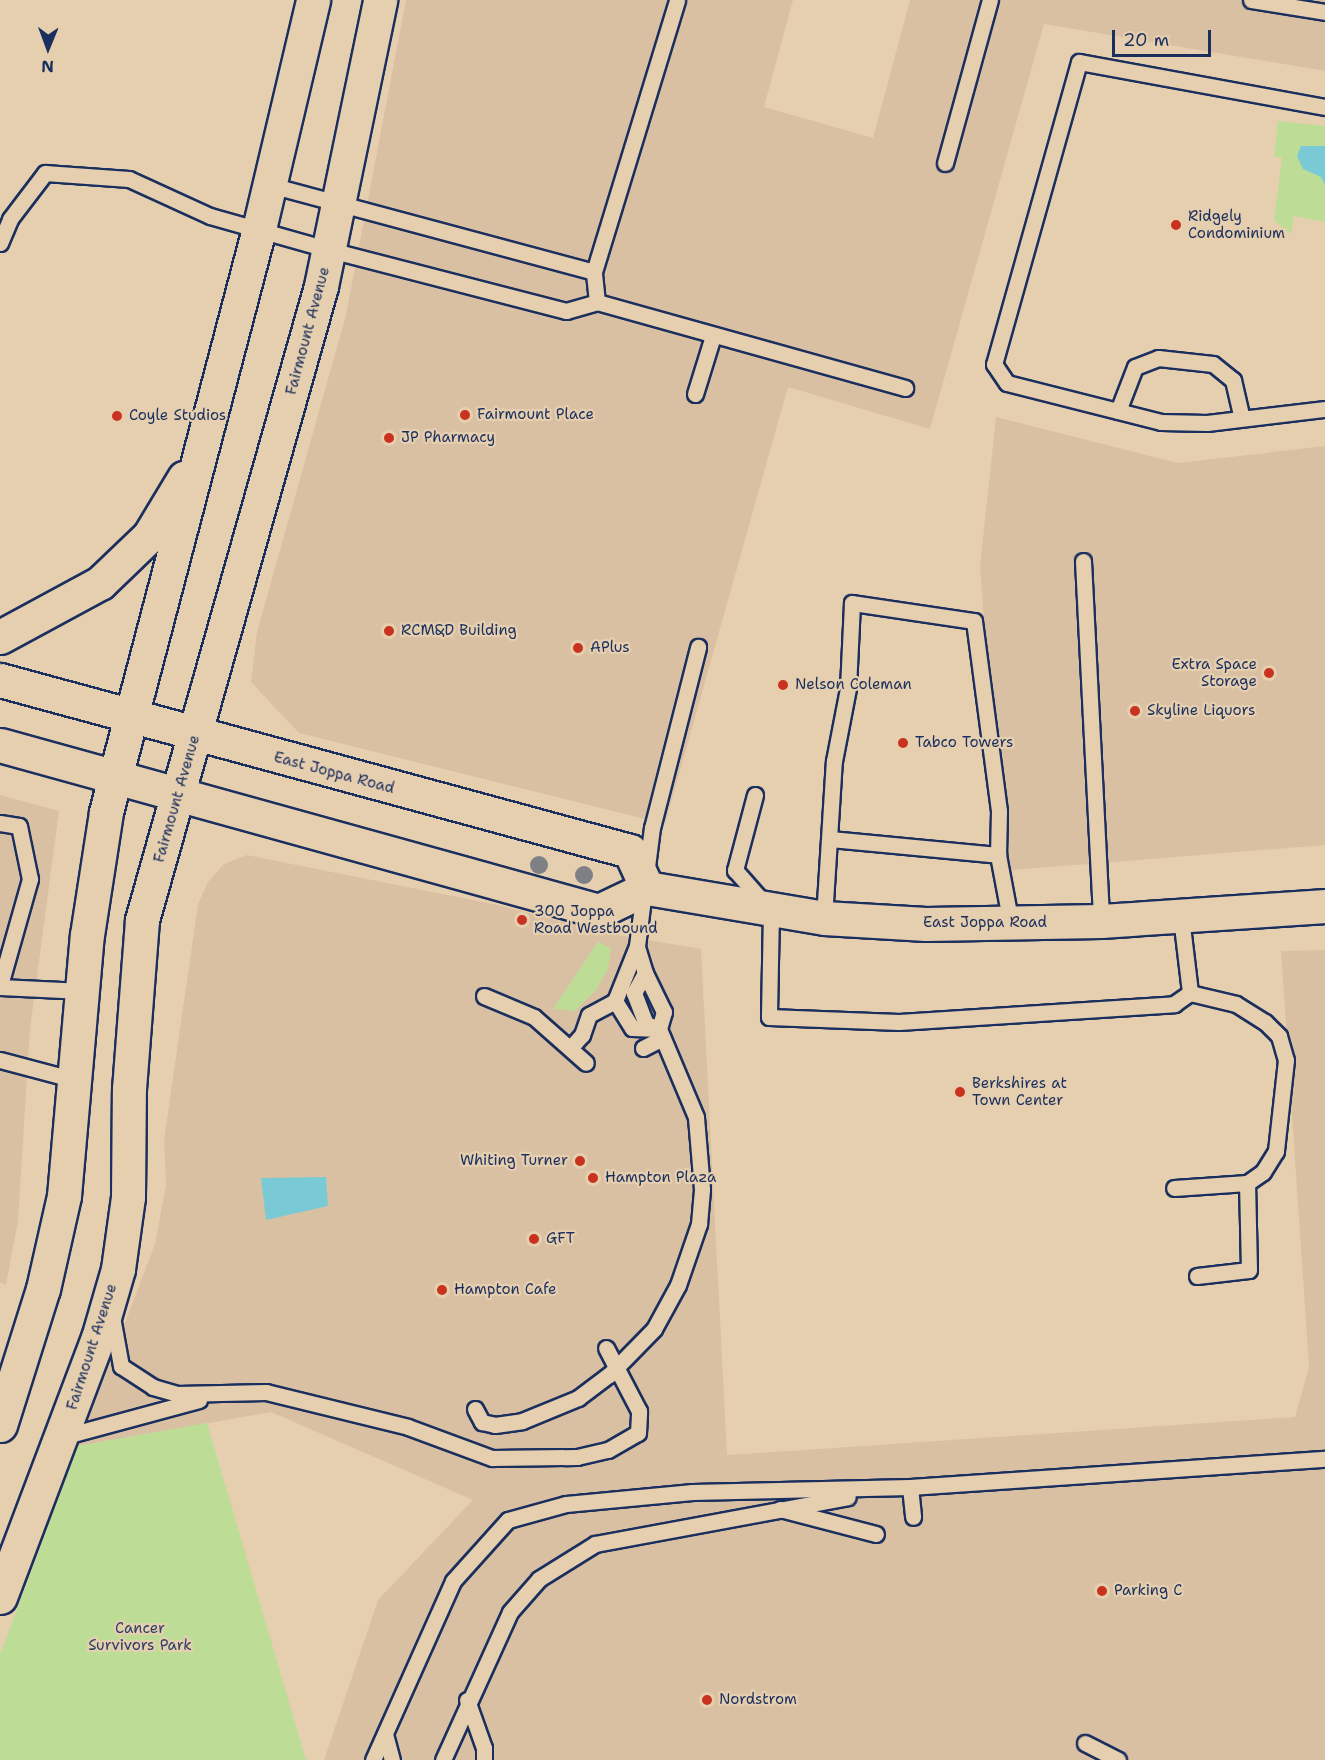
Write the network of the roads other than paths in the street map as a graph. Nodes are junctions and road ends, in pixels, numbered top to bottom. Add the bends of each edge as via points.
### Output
1 (313, 0) edge
2 (366, 0) edge
3 (380, 0) edge
4 (677, 0) edge
5 (990, 0) edge
6 (1251, 0) edge
7 (1325, 12) edge
8 (366, 74) junction
9 (1325, 107) edge
10 (945, 163) dead end
11 (270, 185) junction
12 (340, 203) junction
13 (259, 229) junction
14 (0, 243) edge
15 (330, 250) junction
16 (594, 272) junction
17 (597, 302) junction
18 (713, 336) junction
19 (904, 388) dead end
20 (218, 389) junction
21 (694, 394) dead end
22 (1325, 409) edge
23 (1118, 411) junction
24 (1242, 418) junction
25 (1083, 561) dead end
26 (0, 637) edge
27 (698, 647) dead end
28 (0, 680) edge
29 (132, 717) junction
30 (195, 735) junction
31 (0, 745) edge
32 (116, 777) junction
33 (178, 794) junction
34 (755, 795) dead end
35 (0, 823) edge
36 (830, 839) junction
37 (998, 855) junction
38 (647, 888) junction
39 (1325, 906) edge
40 (771, 911) junction
41 (1181, 917) junction
42 (824, 918) junction
43 (1101, 921) junction
44 (1011, 924) junction
45 (637, 946) junction
46 (645, 973) junction
47 (0, 986) edge
48 (82, 991) junction
49 (1190, 993) junction
50 (484, 996) dead end
51 (615, 1001) junction
52 (661, 1034) junction
53 (572, 1046) junction
54 (643, 1048) dead end
55 (0, 1060) edge
56 (586, 1063) dead end
57 (75, 1080) junction
58 (1247, 1182) junction
59 (1174, 1188) dead end
60 (118, 1269) junction
61 (1197, 1276) dead end
62 (606, 1348) dead end
63 (225, 1393) junction
64 (475, 1409) dead end
65 (0, 1425) edge
66 (62, 1437) junction
67 (1325, 1459) edge
68 (910, 1487) junction
69 (775, 1508) junction
70 (913, 1517) dead end
71 (876, 1534) dead end
72 (0, 1597) edge
73 (467, 1700) junction
74 (385, 1734) junction
75 (1085, 1743) dead end
76 (373, 1760) edge
77 (392, 1760) edge
78 (443, 1760) edge
79 (484, 1760) edge
80 (1118, 1760) edge

1 - 11 main road
2 - 8 main road
3 - 8 main road, Fairmount Avenue
4 - 16 lane
5 - 10 lane
6 - 7 lane
8 - 12 main road, Fairmount Avenue
9 - 23 lane via 1079,62 994,364 1007,383
11 - 12 lane
11 - 13 main road
12 - 15 main road, Fairmount Avenue
12 - 16 lane
13 - 14 lane via 210,216 129,179 45,173 10,219
13 - 15 lane
13 - 20 main road
15 - 17 lane via 566,311
15 - 30 main road, Fairmount Avenue
16 - 17 lane
17 - 18 lane
18 - 19 lane
18 - 21 lane
20 - 26 main road via 184,477 149,536 100,583
20 - 29 main road
22 - 24 lane
23 - 24 lane via 1161,422
23 - 24 lane via 1135,367 1158,358 1213,364 1233,380
25 - 43 lane
27 - 38 lane via 652,828
28 - 29 main road, East Joppa Road
29 - 30 main road, East Joppa Road
29 - 32 main road
30 - 33 main road, Fairmount Avenue
30 - 38 main road, East Joppa Road via 630,851
31 - 32 main road
32 - 33 main road
32 - 48 main road via 98,854
33 - 38 main road via 599,911
33 - 60 main road, Fairmount Avenue via 142,920 129,1089 128,1197
34 - 40 lane via 735,870
35 - 47 lane via 19,826 30,879
36 - 37 lane
36 - 37 lane via 834,761 848,688 852,603 974,621 999,811
36 - 42 lane
37 - 44 lane
38 - 40 main road, East Joppa Road
38 - 45 lane
39 - 41 main road, East Joppa Road
40 - 42 main road, East Joppa Road
40 - 49 lane via 769,1017 899,1022 1174,1004
41 - 43 main road, East Joppa Road
41 - 49 lane
42 - 44 main road, East Joppa Road
43 - 44 main road, East Joppa Road
45 - 46 lane
45 - 51 lane
46 - 52 lane via 664,1012
46 - 52 lane via 634,993 646,1024
47 - 48 lane
48 - 57 main road
49 - 58 lane via 1236,1004 1279,1036 1286,1080 1276,1151 1263,1172
50 - 53 lane via 534,1017
51 - 52 lane via 632,1028
51 - 53 lane via 589,1015 582,1035
52 - 54 lane
52 - 64 lane via 696,1117 702,1189 699,1224 678,1285 654,1329 609,1375 578,1398 522,1421 495,1425 482,1422
53 - 56 lane
55 - 57 lane
57 - 65 main road via 56,1244
58 - 59 lane
58 - 61 lane via 1250,1270
60 - 63 lane via 112,1332 122,1366 153,1387 177,1394
60 - 66 main road, Fairmount Avenue
62 - 63 lane via 639,1411 638,1432 608,1450 578,1457 492,1458 353,1411 266,1392
63 - 66 lane
66 - 72 main road, Fairmount Avenue
67 - 68 lane
68 - 69 lane
68 - 70 lane
68 - 74 lane via 692,1492 566,1504 508,1520 453,1581
69 - 71 lane
69 - 73 lane via 595,1544 549,1573 510,1612
73 - 78 lane
73 - 79 lane via 484,1748
74 - 76 lane
74 - 77 lane
75 - 80 lane

